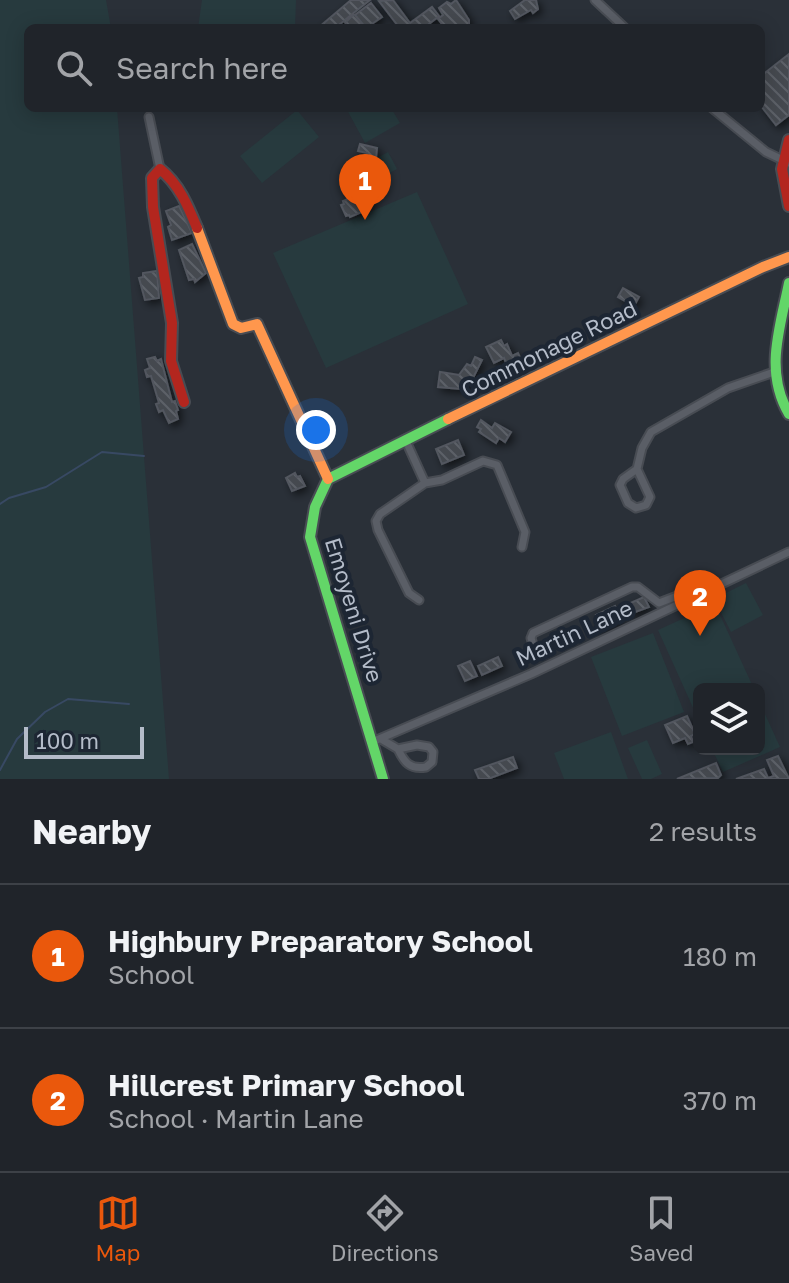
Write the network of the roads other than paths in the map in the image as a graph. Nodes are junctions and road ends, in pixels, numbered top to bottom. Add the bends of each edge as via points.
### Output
1 (595, 0) edge
2 (621, 24) edge
3 (717, 112) edge
4 (149, 117) dead end
5 (789, 140) edge
6 (787, 163) edge
7 (160, 169) junction
8 (788, 201) edge
9 (789, 257) edge
10 (789, 283) edge
11 (774, 372) junction
12 (184, 402) dead end
13 (789, 414) edge
14 (405, 439) junction
15 (637, 469) junction
16 (328, 479) junction
17 (425, 483) junction
18 (522, 547) dead end
19 (789, 552) edge
20 (691, 598) junction
21 (419, 600) dead end
22 (533, 645) dead end
23 (376, 740) junction
24 (398, 749) junction
25 (383, 779) edge

1 - 2 street
3 - 6 street
4 - 7 street
5 - 6 street
6 - 8 street
7 - 12 street via 152,178 153,207 172,323 171,361
7 - 16 street via 169,175 196,226 233,324 257,324
9 - 14 street, Commonage Road
10 - 11 street
11 - 13 street via 777,393
11 - 15 street via 728,388 651,432
14 - 16 street, Commonage Road
14 - 17 street
15 - 15 street via 650,497 636,508 620,485
16 - 23 street, Emoyeni Drive via 315,507 310,537
17 - 18 street via 483,461 494,464 525,532
17 - 21 street via 376,521 409,593
19 - 20 street, Martin Lane
20 - 22 street via 685,593 659,603 632,587 533,633
20 - 23 street, Martin Lane
23 - 24 street
23 - 25 street, Emoyeni Drive
24 - 24 street via 426,746 433,758 417,768 405,762

